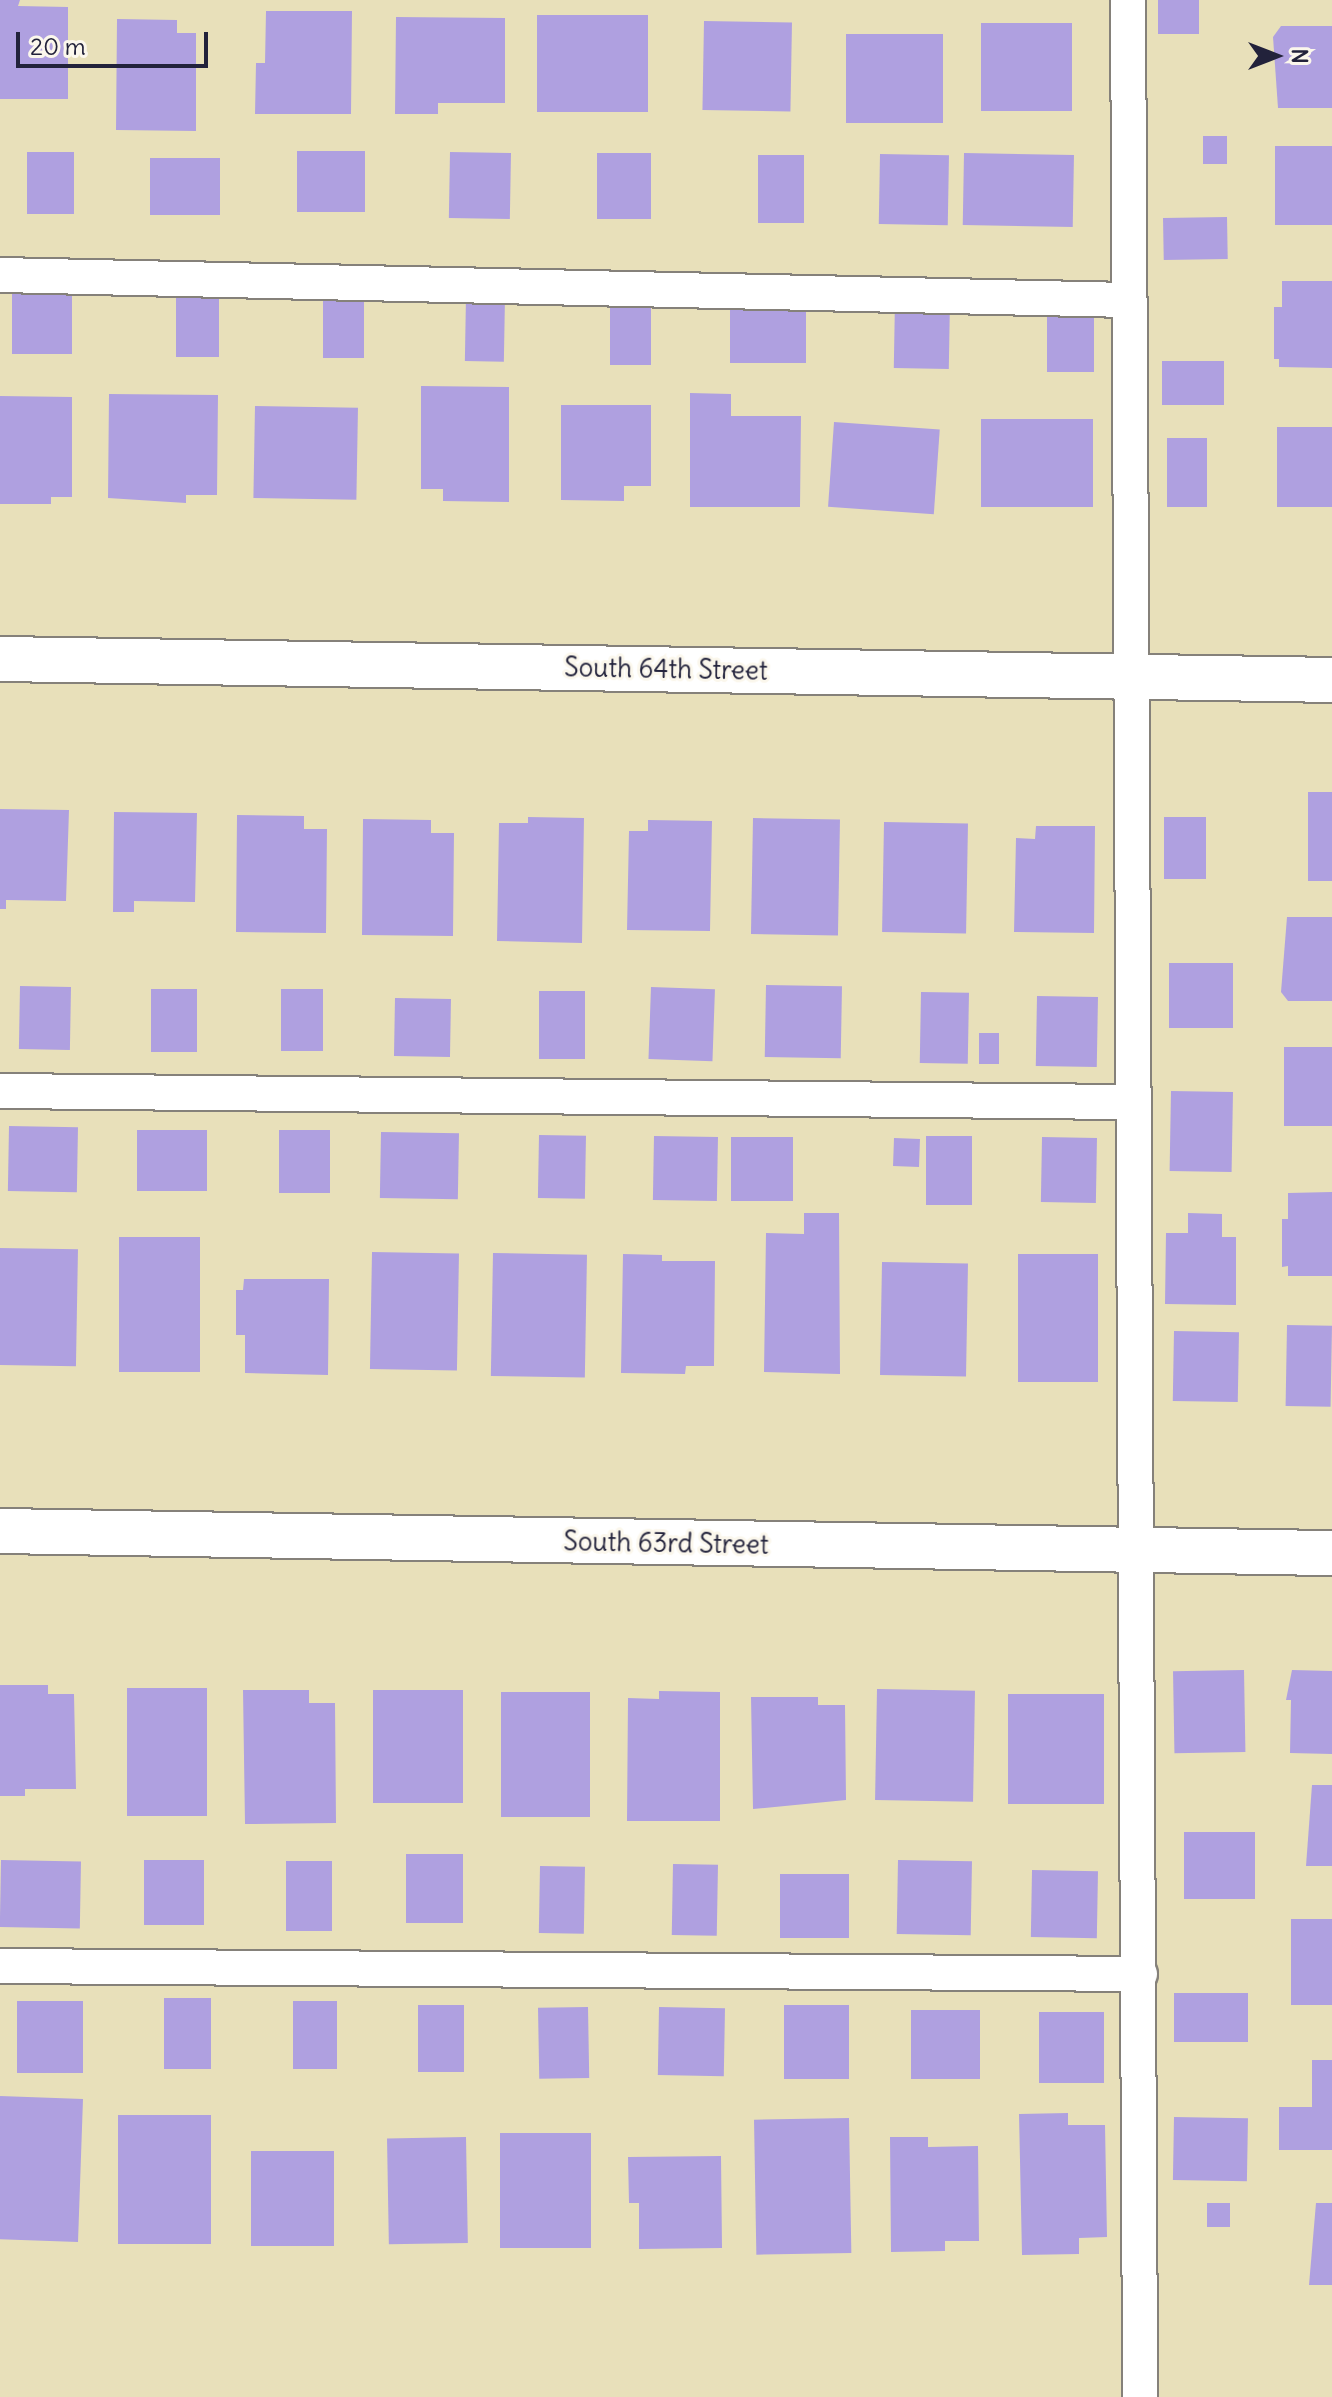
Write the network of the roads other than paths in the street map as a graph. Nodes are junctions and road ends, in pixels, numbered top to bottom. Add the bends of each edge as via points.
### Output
1 (1128, 0) edge
2 (0, 275) edge
3 (1128, 300) junction
4 (0, 659) edge
5 (1129, 675) junction
6 (1332, 680) edge
7 (0, 1091) edge
8 (1131, 1102) junction
9 (0, 1531) edge
10 (1134, 1551) junction
11 (1332, 1553) edge
12 (0, 1966) edge
13 (1140, 1974) junction
14 (1140, 2397) edge

1 - 3 lane
2 - 3 lane
3 - 5 lane
4 - 5 street, South 64th Street
5 - 6 street, South 64th Street
5 - 8 lane
7 - 8 lane
8 - 10 lane
9 - 10 street, South 63rd Street
10 - 11 street, South 63rd Street
10 - 13 lane
12 - 13 lane
13 - 14 lane

